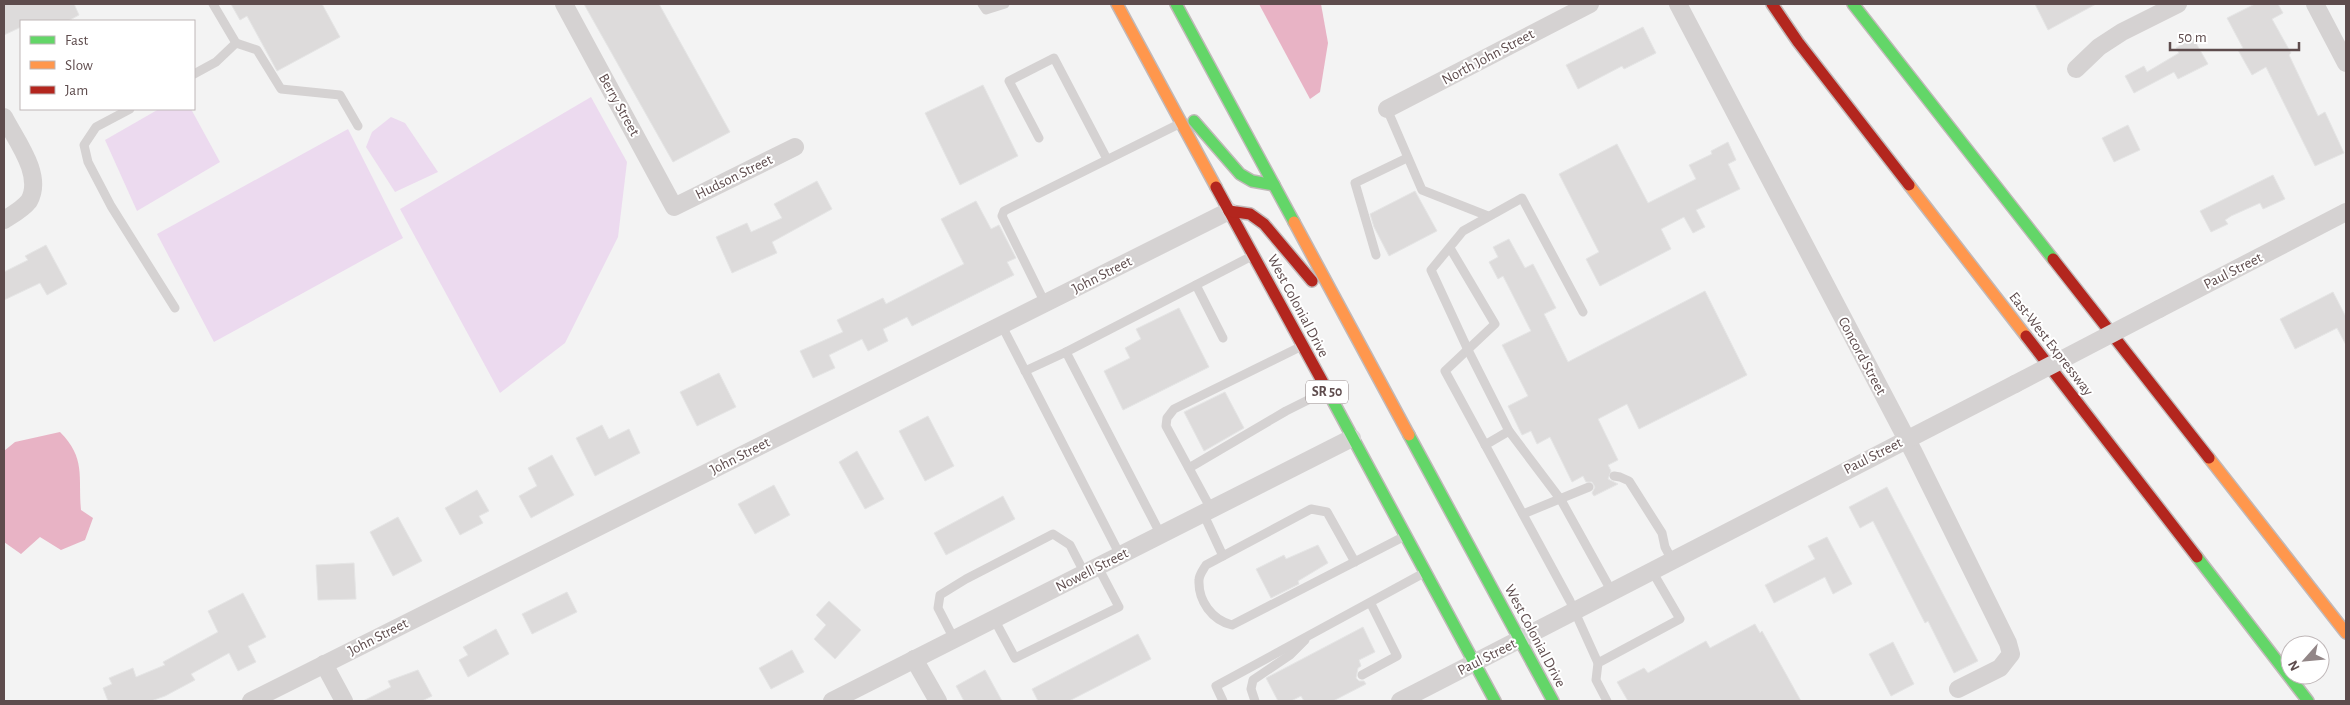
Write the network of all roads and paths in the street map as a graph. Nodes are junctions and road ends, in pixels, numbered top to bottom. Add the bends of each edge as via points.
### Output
1 (213, 4) edge
2 (564, 4) edge
3 (982, 4) edge
4 (1005, 4) edge
5 (1117, 4) edge
6 (1176, 4) edge
7 (1590, 4) edge
8 (1678, 4) edge
9 (1772, 4) edge
10 (1852, 4) edge
11 (2178, 4) edge
12 (2315, 4) edge
13 (236, 44) junction
14 (2346, 63) edge
15 (2076, 69) dead end
16 (195, 73) edge
17 (1160, 82) junction
18 (1387, 109) joint
19 (128, 110) edge
20 (4, 117) edge
21 (1182, 122) junction
22 (358, 126) dead end
23 (1039, 138) dead end
24 (795, 147) dead end
25 (1406, 158) junction
26 (1107, 159) junction
27 (1274, 185) junction
28 (674, 207) joint
29 (1229, 211) junction
30 (2346, 212) edge
31 (1488, 216) junction
32 (4, 220) edge
33 (1450, 248) junction
34 (1253, 255) junction
35 (1376, 255) dead end
36 (1196, 286) junction
37 (1045, 303) junction
38 (175, 308) dead end
39 (1582, 312) dead end
40 (1002, 326) junction
41 (1350, 326) junction
42 (1223, 338) dead end
43 (1302, 346) junction
44 (1468, 350) junction
45 (1066, 352) junction
46 (1025, 371) junction
47 (1327, 391) junction
48 (1509, 431) junction
49 (1352, 438) junction
50 (1906, 439) junction
51 (1485, 444) junction
52 (1189, 468) junction
53 (1614, 476) dead end
54 (1589, 487) dead end
55 (1561, 500) junction
56 (1207, 511) junction
57 (1523, 514) junction
58 (1161, 535) junction
59 (1405, 536) junction
60 (1120, 556) junction
61 (1223, 556) junction
62 (1672, 560) junction
63 (1354, 562) junction
64 (1091, 570) junction
65 (1652, 571) junction
66 (1425, 573) junction
67 (1612, 592) junction
68 (1371, 604) junction
69 (1575, 611) junction
70 (994, 619) junction
71 (2346, 633) edge
72 (1311, 634) junction
73 (954, 639) junction
74 (1520, 640) junction
75 (914, 659) junction
76 (1474, 663) junction
77 (1598, 663) junction
78 (324, 664) junction
79 (1362, 676) dead end
80 (1958, 689) dead end
81 (251, 701) edge
82 (344, 701) edge
83 (832, 701) edge
84 (938, 701) edge
85 (1224, 701) edge
86 (1255, 701) edge
87 (1400, 701) edge
88 (1495, 701) edge
89 (1553, 701) edge
90 (1607, 701) edge
91 (2308, 701) edge

1 - 13 lane
2 - 28 street, Berry Street
3 - 4 lane via 986,10
5 - 17 highway, West Colonial Drive / SR 50
6 - 27 highway, West Colonial Drive
7 - 18 street, North John Street
8 - 50 street, Concord Street
9 - 91 highway, East-West Expressway via 1798,42
10 - 71 highway
11 - 15 street via 2122,32 2099,47
12 - 14 street
13 - 16 lane via 216,62
13 - 22 lane via 257,50 281,89 340,95
17 - 21 highway, West Colonial Drive / SR 50
17 - 27 highway via 1240,174 1252,181
18 - 25 lane
19 - 38 lane via 96,127 84,145 88,162 111,206
20 - 32 street via 32,171 32,192 28,202
21 - 26 lane
21 - 29 highway, West Colonial Drive / SR 50
23 - 26 lane via 1009,81 1054,58
24 - 28 street, Hudson Street
25 - 31 lane via 1422,190
25 - 35 lane via 1355,183
26 - 37 lane via 1004,210 1002,216
27 - 41 highway, West Colonial Drive
29 - 34 highway, West Colonial Drive / SR 50
29 - 37 street, John Street
29 - 41 highway via 1250,214 1264,224
30 - 50 street, Paul Street, bridge
31 - 33 lane via 1464,230
31 - 39 lane via 1522,198
33 - 44 lane via 1431,270
33 - 44 lane via 1495,324
34 - 36 lane
34 - 43 highway, West Colonial Drive / SR 50
36 - 42 lane
36 - 45 lane
37 - 40 street, John Street
40 - 46 lane
40 - 78 street, John Street
41 - 74 highway, West Colonial Drive
43 - 47 highway, West Colonial Drive / SR 50
43 - 52 lane via 1174,409 1167,418 1166,426
44 - 48 lane
44 - 51 lane via 1445,371
45 - 46 lane
45 - 58 lane
46 - 60 lane
47 - 49 highway, West Colonial Drive / SR 50
47 - 52 lane via 1286,411
48 - 51 lane
48 - 55 lane
49 - 56 street, Nowell Street
49 - 59 highway, West Colonial Drive / SR 50
50 - 62 street, Paul Street
50 - 80 street, Concord Street via 2011,654 2000,668
51 - 57 lane
52 - 56 lane
53 - 62 lane via 1628,481 1662,533
54 - 55 lane
55 - 57 lane
55 - 67 lane
56 - 58 street, Nowell Street
56 - 61 lane
57 - 69 lane
58 - 60 street, Nowell Street
59 - 63 lane
59 - 66 highway, West Colonial Drive / SR 50
60 - 64 street, Nowell Street
61 - 63 lane via 1311,509 1327,512
61 - 63 lane via 1206,565 1199,578 1200,592 1213,617 1232,625
62 - 65 street, Paul Street
64 - 70 street, Nowell Street
64 - 70 lane via 1118,607 1110,612 1015,658
64 - 73 lane via 1070,545 1053,534 940,594 938,608
65 - 67 street, Paul Street
65 - 77 lane via 1680,619
66 - 68 lane
66 - 76 highway, West Colonial Drive / SR 50
67 - 69 street, Paul Street
68 - 72 lane
68 - 79 lane via 1398,656
69 - 74 street, Paul Street
69 - 77 lane
70 - 73 street, Nowell Street
72 - 85 lane via 1216,686
72 - 86 lane via 1290,655 1253,680 1250,690
73 - 75 street, Nowell Street
74 - 76 street, Paul Street
74 - 89 highway, West Colonial Drive
75 - 83 street, Nowell Street
75 - 84 street
76 - 87 street, Paul Street
76 - 88 highway, West Colonial Drive / SR 50
77 - 90 lane via 1596,680
78 - 81 street, John Street
78 - 82 street

